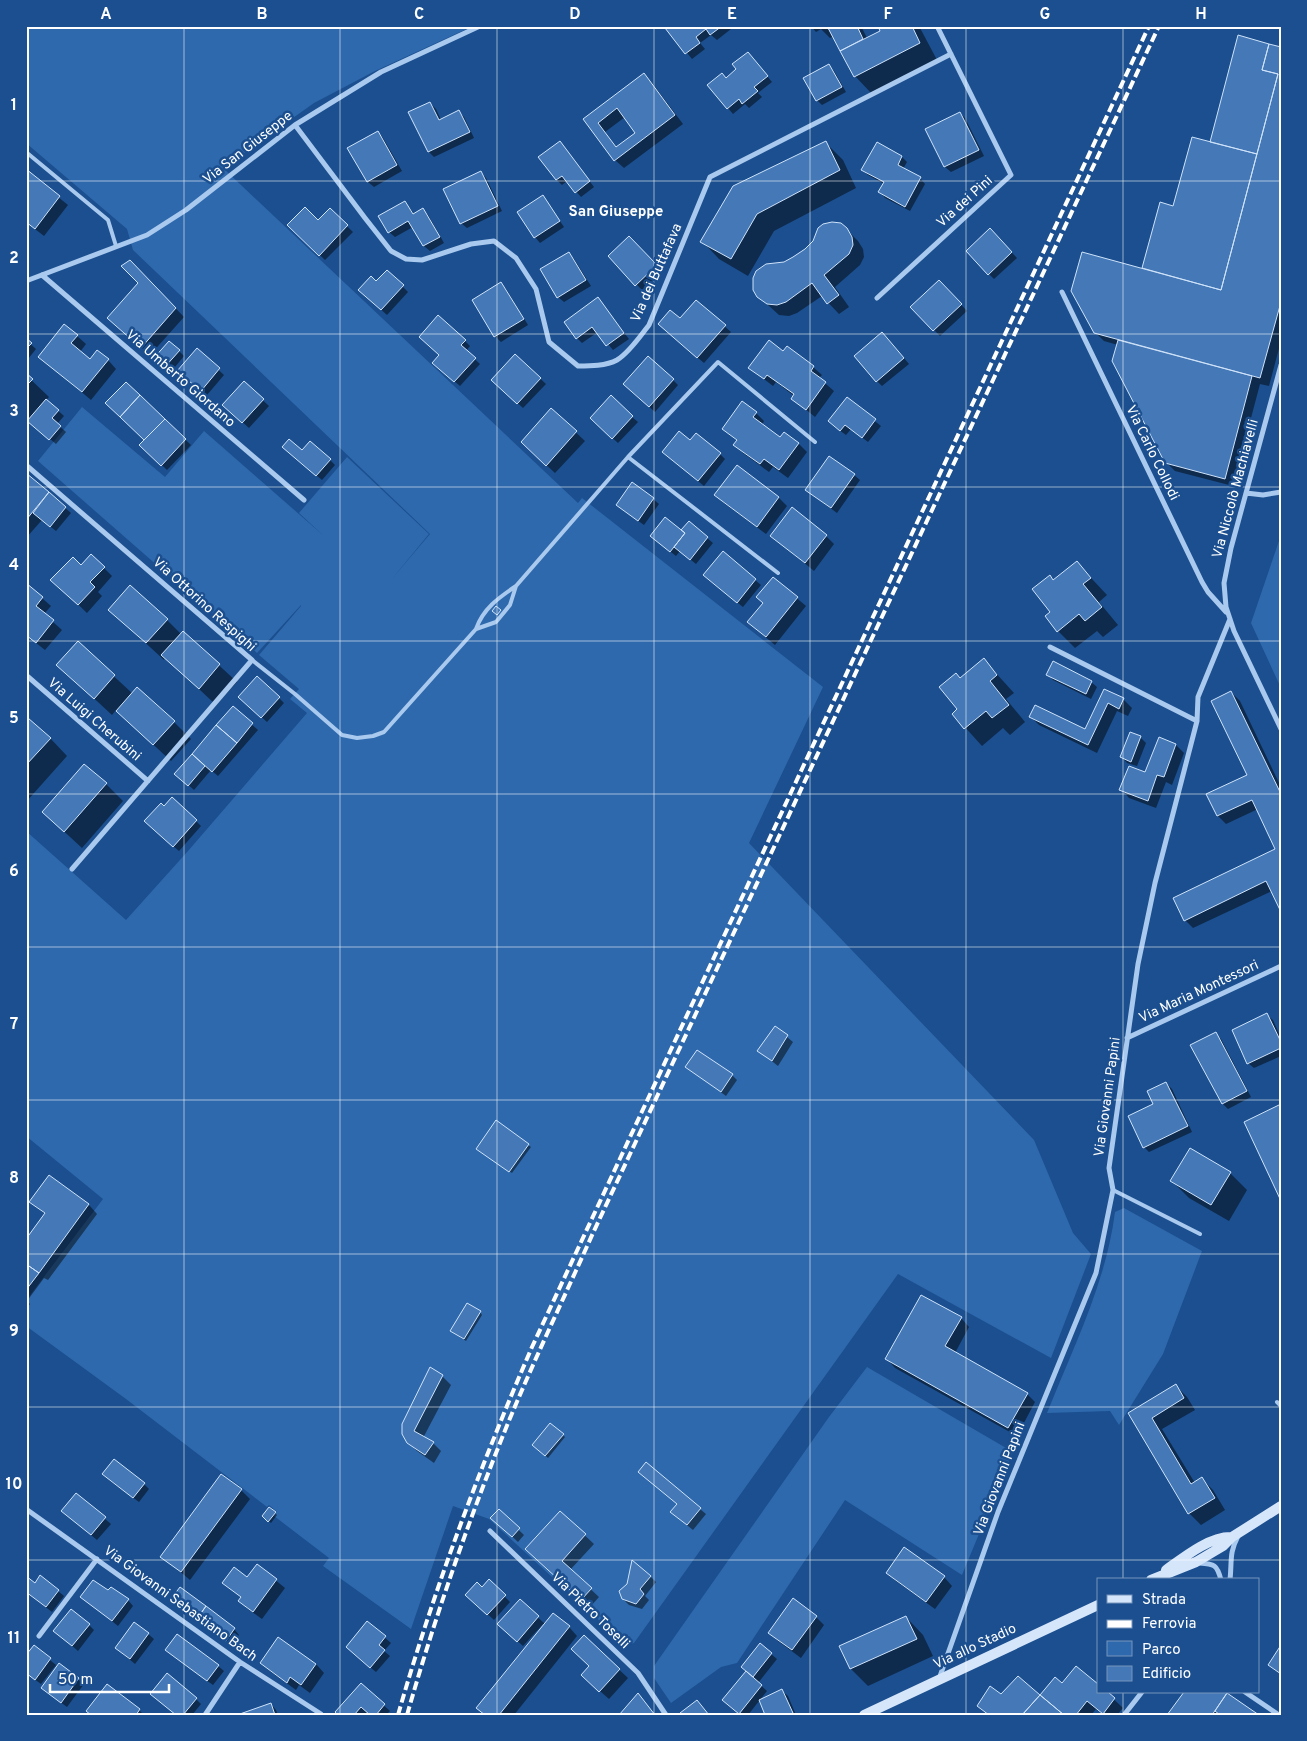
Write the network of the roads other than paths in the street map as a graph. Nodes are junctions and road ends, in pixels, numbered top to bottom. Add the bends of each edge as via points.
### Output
1 (480, 26) edge
2 (937, 26) edge
3 (951, 54) junction
4 (295, 125) junction
5 (26, 152) edge
6 (116, 246) junction
7 (42, 275) junction
8 (26, 281) edge
9 (1062, 292) dead end
10 (877, 298) dead end
11 (1281, 365) edge
12 (815, 442) dead end
13 (628, 458) junction
14 (26, 465) edge
15 (1281, 492) edge
16 (1246, 493) junction
17 (304, 500) dead end
18 (778, 572) dead end
19 (516, 586) junction
20 (1230, 619) junction
21 (476, 629) junction
22 (1050, 647) dead end
23 (252, 660) junction
24 (26, 675) edge
25 (1198, 721) junction
26 (1281, 729) edge
27 (148, 781) junction
28 (72, 869) dead end
29 (1281, 966) edge
30 (1128, 1038) junction
31 (1113, 1190) junction
32 (1200, 1234) dead end
33 (1277, 1402) dead end
34 (1281, 1406) edge
35 (1281, 1506) edge
36 (26, 1509) edge
37 (490, 1531) dead end
38 (1235, 1535) junction
39 (97, 1559) junction
40 (1196, 1562) junction
41 (1153, 1578) edge
42 (1155, 1578) edge
43 (1220, 1578) edge
44 (1230, 1578) edge
45 (1097, 1605) edge
46 (39, 1636) dead end
47 (240, 1662) junction
48 (939, 1680) junction
49 (1140, 1694) edge
50 (1248, 1694) edge
51 (321, 1714) edge
52 (205, 1715) edge
53 (666, 1715) edge
54 (864, 1715) edge
55 (1124, 1715) edge
56 (1279, 1715) edge

1 - 4 street, Via San Giuseppe via 381,72
2 - 3 street, Via dei Pini
3 - 4 street, Via dei Buttafava via 710,177 649,325 617,360 598,365 578,366 549,342 536,289 516,258 494,241 471,244 422,260 406,259 391,251
3 - 10 street, Via dei Pini via 1011,175
4 - 6 street, Via San Giuseppe via 186,210 147,235
5 - 6 lane via 108,220
6 - 7 street, Via San Giuseppe
7 - 8 street, Via San Giuseppe
7 - 17 street, Via Umberto Giordano
9 - 20 street, Via Carlo Collodi via 1202,582
11 - 16 street, Via Niccolò Machiavelli
12 - 13 lane via 718,362
13 - 18 lane
13 - 19 lane
14 - 23 street, Via Ottorino Respighi
15 - 16 street via 1263,496
16 - 20 street, Via Niccolò Machiavelli via 1224,583
19 - 21 lane via 496,599 480,616
19 - 21 lane via 510,605 496,622
20 - 25 street, Via Giovanni Papini via 1198,697
20 - 26 street
21 - 23 lane via 384,732 373,736 342,736
22 - 25 street
23 - 27 street, Via Ottorino Respighi
24 - 27 street, Via Luigi Cherubini
25 - 30 street, Via Giovanni Papini via 1150,904
27 - 28 street, Via Ottorino Respighi
29 - 30 street, Via Maria Montessori
30 - 31 street, Via Giovanni Papini via 1109,1168
31 - 32 lane
31 - 48 street, Via Giovanni Papini via 1096,1273 998,1512
33 - 34 lane
35 - 38 main road
36 - 39 street, Via Giovanni Sebastiano Bach
37 - 53 street, Via Pietro Toselli via 638,1673
38 - 40 main road
38 - 41 main road via 1222,1537 1190,1553
38 - 44 street
39 - 46 street
39 - 47 street, Via Giovanni Sebastiano Bach
40 - 42 main road
40 - 43 street via 1212,1563
45 - 48 main road, Via allo Stadio
47 - 51 street, Via Giovanni Sebastiano Bach
47 - 52 street
48 - 54 main road, Via allo Stadio
49 - 55 street
50 - 56 street

